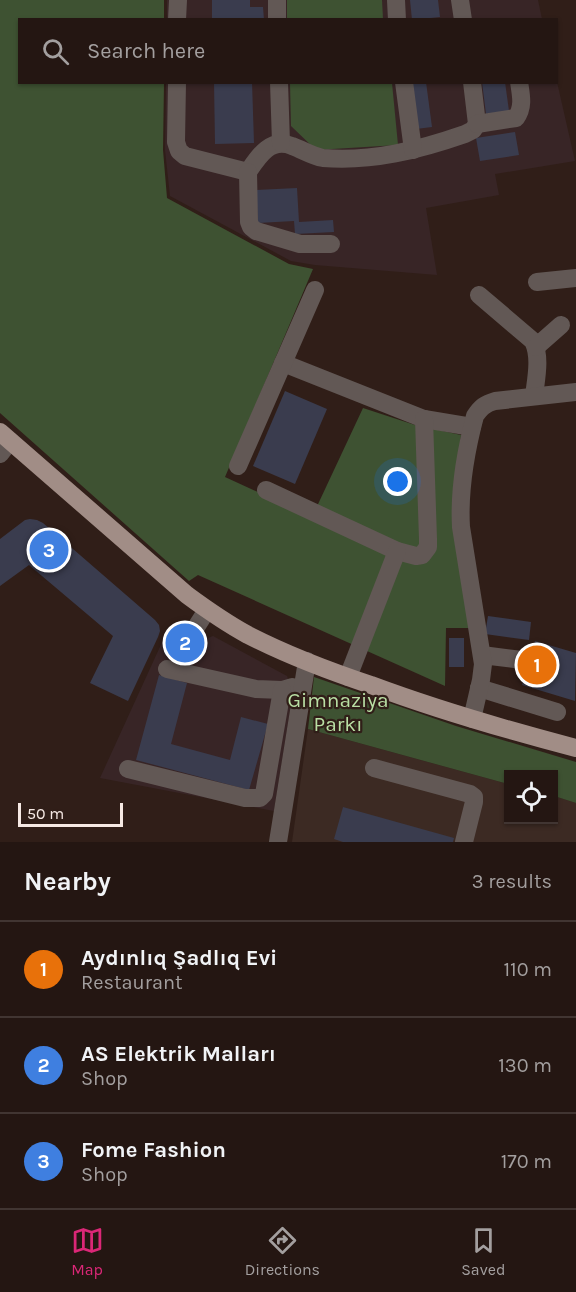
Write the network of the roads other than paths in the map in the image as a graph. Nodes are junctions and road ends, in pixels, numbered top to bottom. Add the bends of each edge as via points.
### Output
1 (178, 0) edge
2 (277, 0) edge
3 (396, 0) edge
4 (460, 0) edge
5 (177, 18) edge
6 (277, 18) edge
7 (397, 18) edge
8 (463, 18) edge
9 (177, 84) edge
10 (279, 84) edge
11 (404, 84) edge
12 (472, 84) edge
13 (519, 84) edge
14 (477, 124) junction
15 (281, 143) junction
16 (412, 150) junction
17 (248, 172) junction
18 (331, 244) dead end
19 (576, 278) edge
20 (537, 282) dead end
21 (315, 290) dead end
22 (479, 295) dead end
23 (561, 326) dead end
24 (536, 347) junction
25 (283, 363) junction
26 (576, 392) edge
27 (534, 396) junction
28 (424, 419) junction
29 (472, 427) junction
30 (3, 442) edge
31 (238, 466) dead end
32 (266, 490) dead end
33 (397, 551) junction
34 (207, 610) junction
35 (193, 632) dead end
36 (482, 655) junction
37 (522, 660) dead end
38 (307, 661) junction
39 (167, 669) dead end
40 (348, 677) junction
41 (303, 685) junction
42 (479, 688) junction
43 (282, 690) junction
44 (557, 712) dead end
45 (472, 719) junction
46 (576, 748) edge
47 (374, 768) dead end
48 (128, 769) dead end
49 (278, 842) edge
50 (464, 842) edge

1 - 5 street
2 - 6 street
3 - 7 street
4 - 8 street
9 - 17 street via 179,151
10 - 15 street
11 - 16 street
12 - 14 street
13 - 14 street via 522,104 516,118
14 - 16 street via 465,134
15 - 16 street via 333,159
15 - 17 street via 266,149
17 - 18 street via 251,227 300,244
19 - 20 street
21 - 25 street
22 - 24 street
23 - 24 street
24 - 27 street
25 - 28 street
25 - 31 street
26 - 27 street
27 - 29 street via 486,404 475,416
28 - 29 street
28 - 33 street via 428,547 423,555 416,556
29 - 36 street via 460,510
30 - 34 main road
32 - 33 street
33 - 40 street
34 - 35 street
34 - 38 main road via 248,635
36 - 37 street
36 - 42 street
38 - 40 main road
38 - 41 street
39 - 43 street via 256,689
40 - 45 main road
41 - 43 street
41 - 49 street
42 - 44 street
42 - 45 street
43 - 48 street via 264,794 260,798 245,798
45 - 46 main road
47 - 50 street via 471,794 474,802

